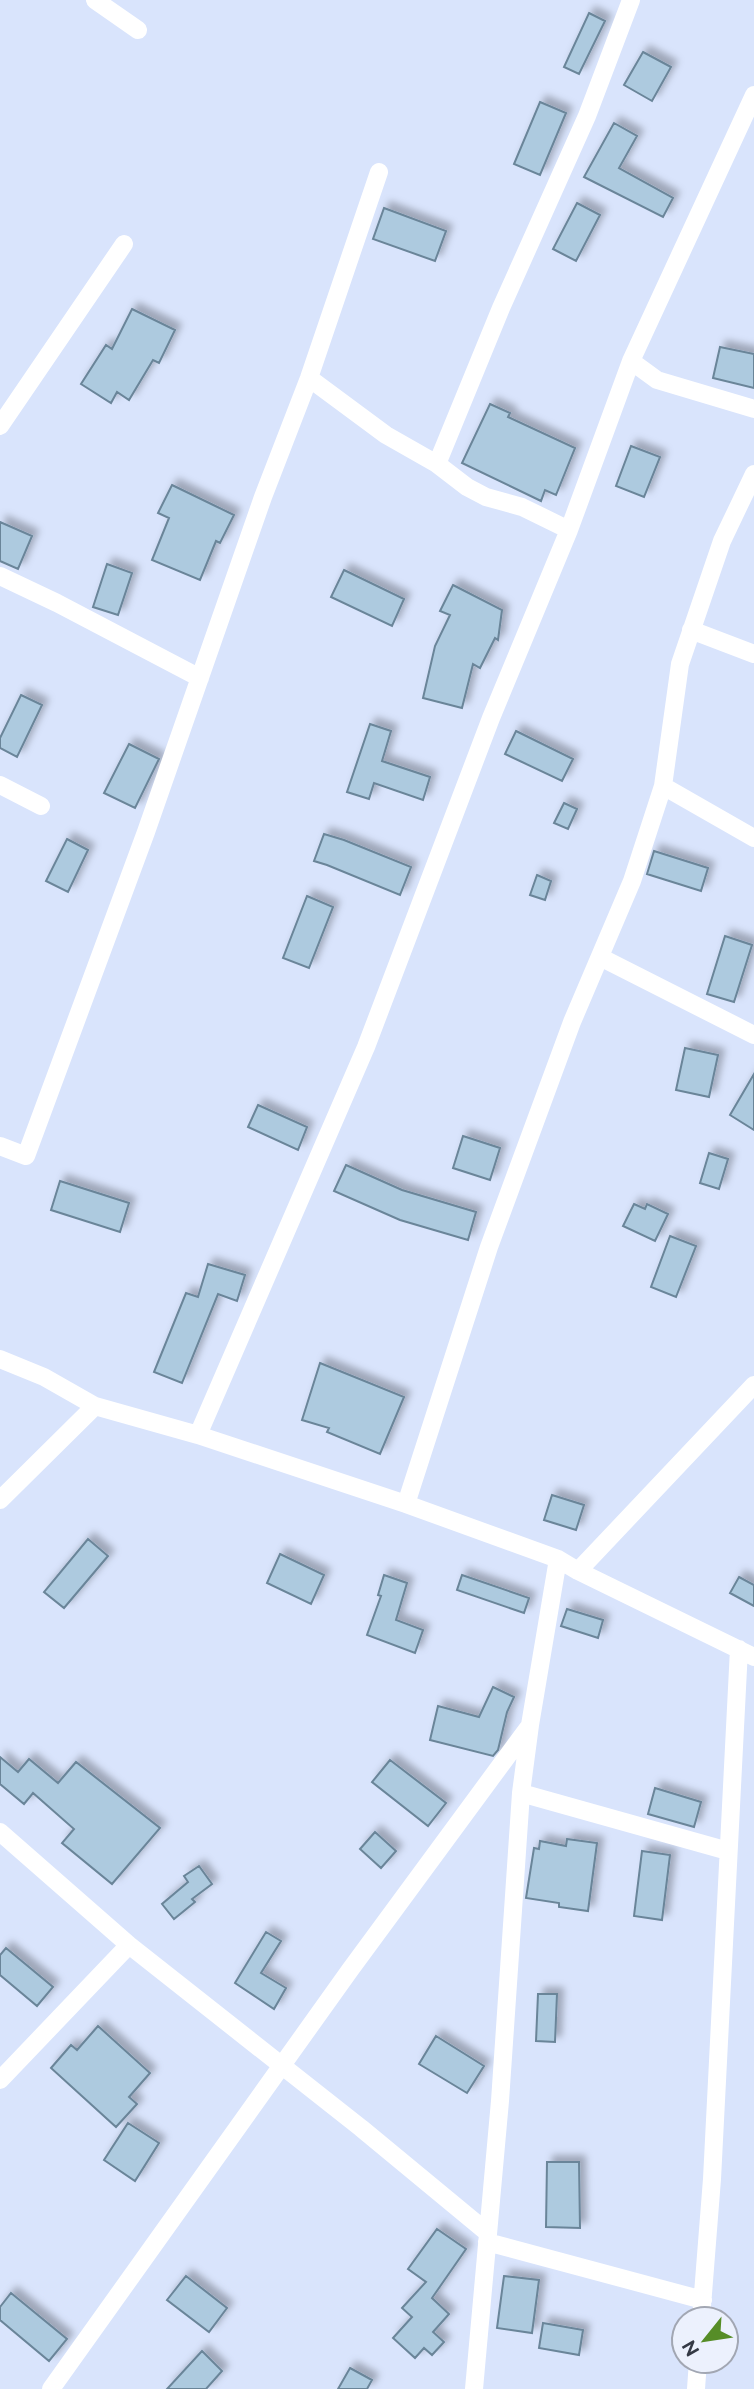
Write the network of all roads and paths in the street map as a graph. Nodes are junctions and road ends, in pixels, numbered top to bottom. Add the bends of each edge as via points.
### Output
1 (95, 0) edge
2 (631, 0) edge
3 (138, 30) dead end
4 (754, 95) edge
5 (379, 172) dead end
6 (124, 244) dead end
7 (631, 361) junction
8 (309, 378) junction
9 (754, 409) edge
10 (0, 426) edge
11 (437, 464) junction
12 (754, 474) edge
13 (569, 530) junction
14 (0, 576) edge
15 (691, 630) junction
16 (754, 654) edge
17 (200, 678) junction
18 (0, 785) edge
19 (663, 786) junction
20 (41, 806) dead end
21 (754, 838) edge
22 (600, 957) junction
23 (754, 1035) edge
24 (0, 1146) edge
25 (0, 1359) edge
26 (754, 1385) edge
27 (95, 1406) junction
28 (198, 1435) junction
29 (0, 1500) edge
30 (406, 1504) junction
31 (558, 1559) junction
32 (578, 1571) junction
33 (746, 1653) edge
34 (530, 1725) junction
35 (521, 1793) junction
36 (0, 1832) edge
37 (729, 1851) junction
38 (130, 1945) junction
39 (282, 2064) junction
40 (0, 2080) edge
41 (488, 2238) junction
42 (703, 2300) junction
43 (702, 2305) edge
44 (51, 2389) edge
45 (474, 2389) edge

1 - 3 street
2 - 11 street via 587,116
4 - 7 street
5 - 8 street
6 - 10 street
7 - 9 street via 657,380
7 - 13 street
8 - 11 street via 386,435
8 - 17 street
11 - 13 street via 486,497 522,507
12 - 15 street via 722,541
13 - 28 street via 491,718 366,1046
14 - 17 street
15 - 16 street
15 - 19 street via 680,664
17 - 24 street via 26,1156
18 - 20 street
19 - 21 street
19 - 22 street via 632,881
22 - 23 street
22 - 30 street via 489,1247
25 - 27 street
26 - 32 street
27 - 28 street
27 - 29 street
28 - 30 street
30 - 31 street
31 - 32 street
31 - 34 street
32 - 33 street
33 - 37 street
34 - 35 street
34 - 39 street
35 - 37 street
35 - 41 street
36 - 38 street
37 - 42 street
38 - 39 street
38 - 40 street
39 - 41 street
39 - 44 street
41 - 42 street
41 - 45 street
42 - 43 street

